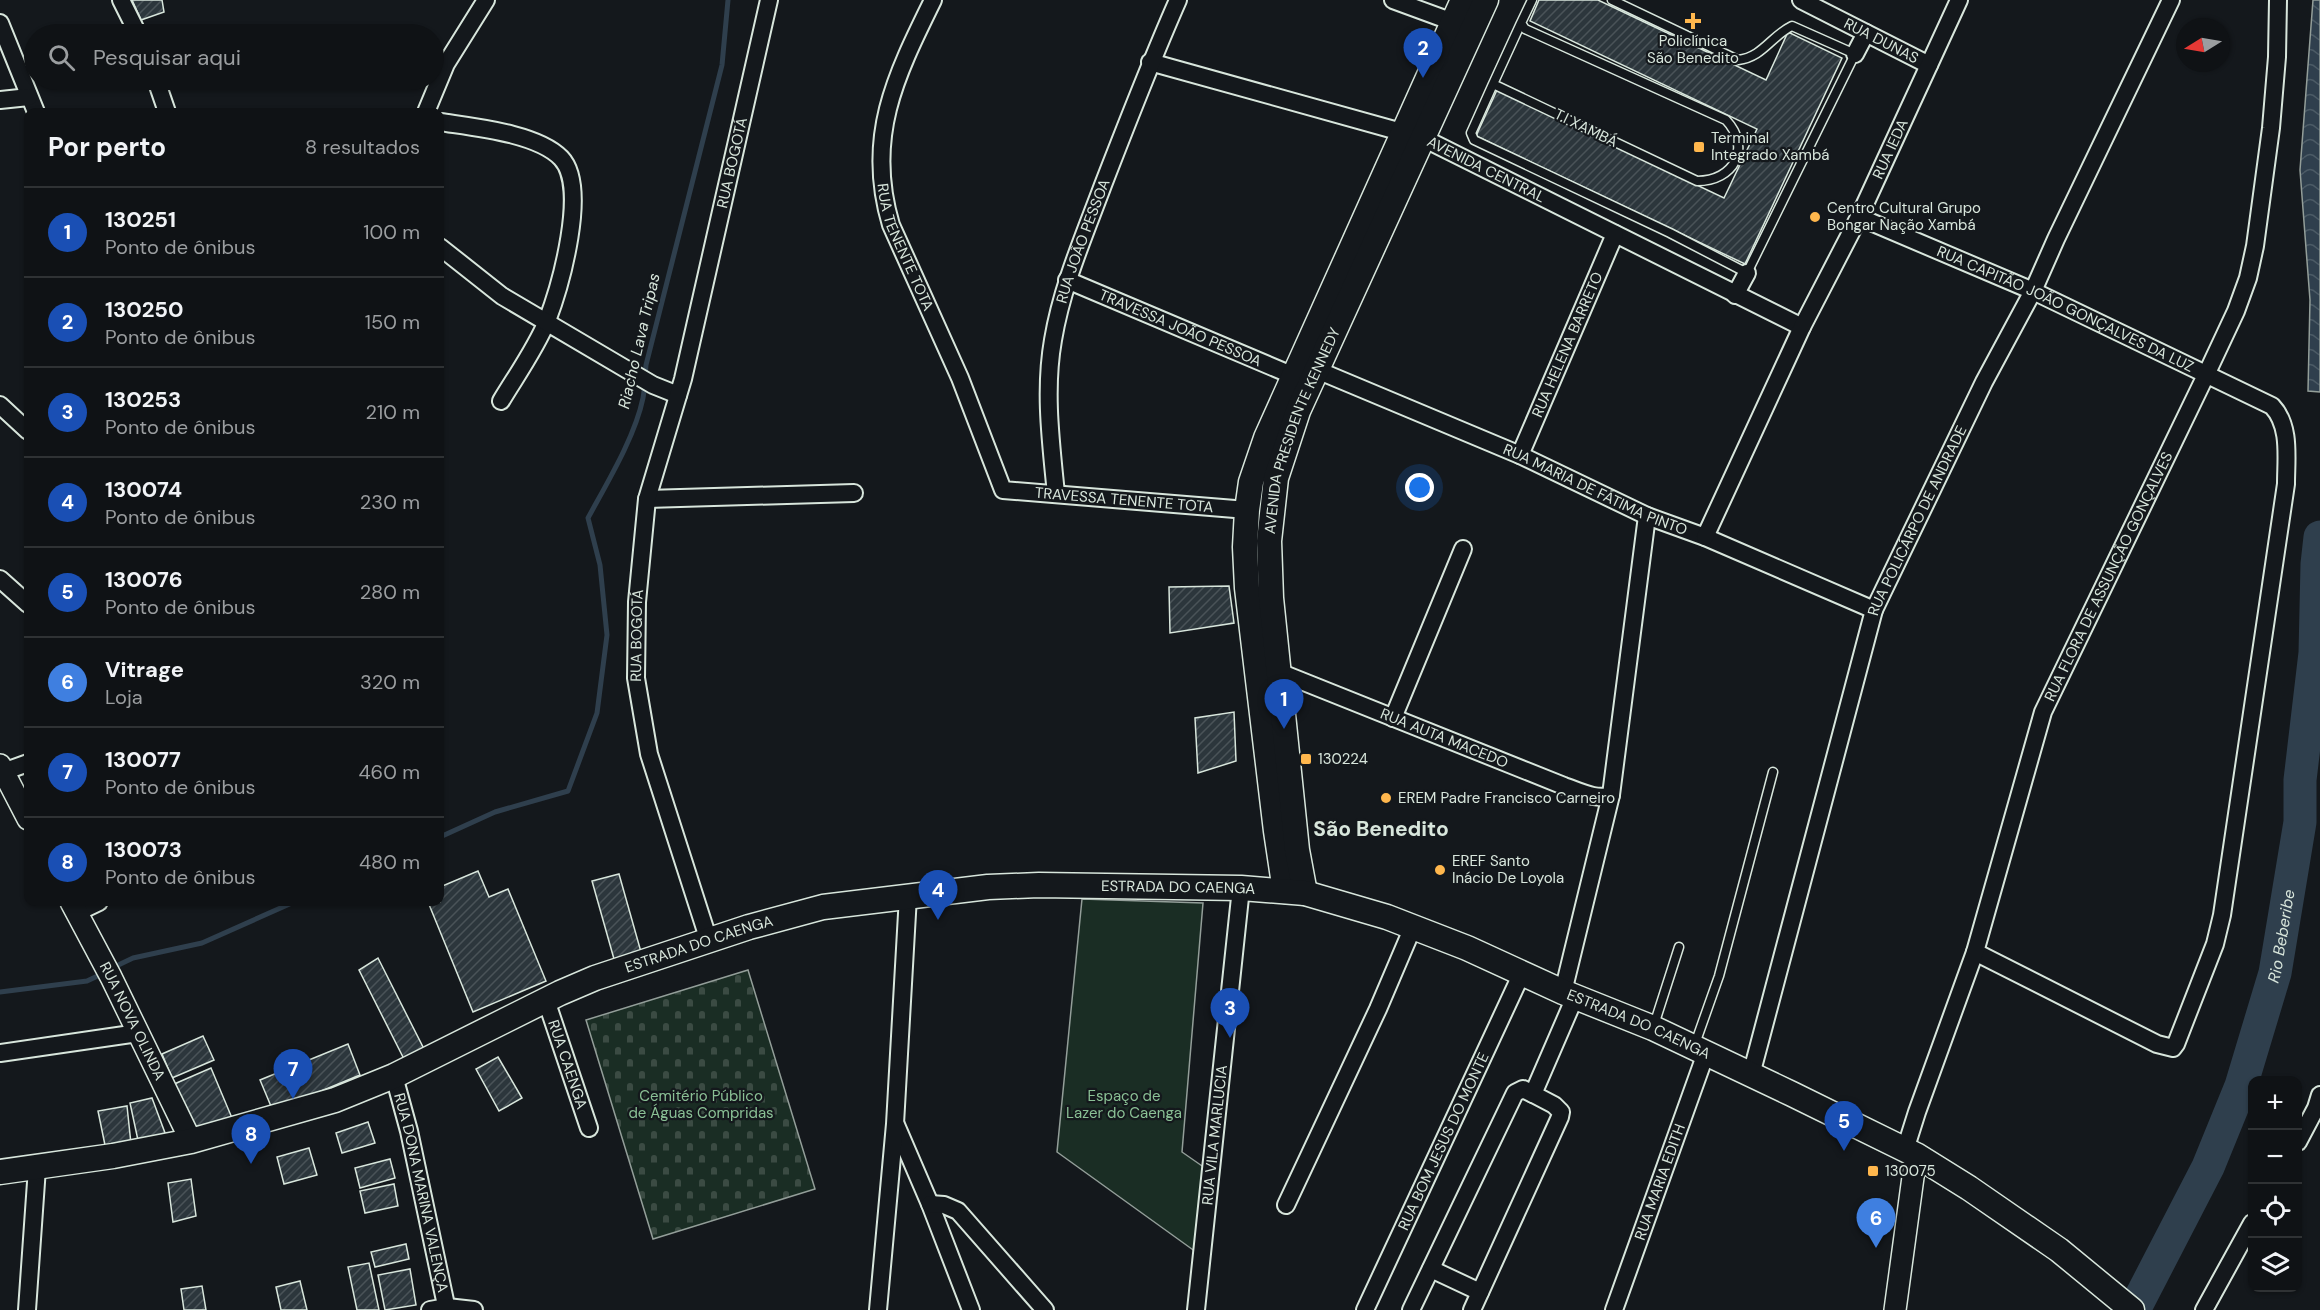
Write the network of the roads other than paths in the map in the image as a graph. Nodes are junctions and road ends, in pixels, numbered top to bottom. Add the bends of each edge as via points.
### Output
1 (121, 0) edge
2 (486, 0) edge
3 (769, 0) edge
4 (933, 0) edge
5 (1178, 0) edge
6 (1393, 0) edge
7 (1463, 0) edge
8 (1486, 0) edge
9 (1532, 0) edge
10 (1612, 0) edge
11 (1801, 0) edge
12 (1959, 0) edge
13 (2171, 0) edge
14 (2277, 0) edge
15 (1453, 22) junction
16 (0, 23) edge
17 (1521, 23) junction
18 (133, 24) edge
19 (1866, 33) junction
20 (1855, 54) junction
21 (1150, 62) junction
22 (1929, 65) junction
23 (444, 69) edge
24 (24, 84) edge
25 (1493, 84) junction
26 (26, 90) edge
27 (159, 90) edge
28 (435, 90) edge
29 (0, 100) edge
30 (32, 105) edge
31 (166, 108) edge
32 (428, 108) edge
33 (444, 123) edge
34 (1413, 136) junction
35 (1859, 217) junction
36 (1615, 234) junction
37 (444, 250) edge
38 (1747, 273) junction
39 (1067, 280) junction
40 (2033, 291) junction
41 (1735, 296) junction
42 (546, 322) junction
43 (1802, 327) junction
44 (1306, 373) junction
45 (2206, 375) junction
46 (678, 395) junction
47 (501, 401) dead end
48 (0, 405) edge
49 (24, 427) edge
50 (1520, 454) junction
51 (1003, 490) joint
52 (854, 493) dead end
53 (1056, 494) junction
54 (647, 499) junction
55 (1246, 510) junction
56 (1647, 516) junction
57 (1705, 537) junction
58 (1463, 549) dead end
59 (0, 579) edge
60 (24, 600) edge
61 (1874, 610) junction
62 (1279, 672) junction
63 (1393, 718) junction
64 (24, 764) edge
65 (1, 770) edge
66 (1773, 772) dead end
67 (1611, 795) junction
68 (24, 812) edge
69 (1241, 888) junction
70 (1295, 892) junction
71 (908, 896) junction
72 (74, 907) edge
73 (1413, 927) junction
74 (709, 941) junction
75 (1679, 947) dead end
76 (1975, 952) junction
77 (1522, 973) junction
78 (1569, 994) junction
79 (546, 1000) junction
80 (1653, 1028) junction
81 (138, 1033) junction
82 (1700, 1051) junction
83 (0, 1053) edge
84 (1751, 1075) junction
85 (394, 1076) junction
86 (1533, 1094) junction
87 (2319, 1104) edge
88 (895, 1124) junction
89 (589, 1128) dead end
90 (2302, 1135) edge
91 (191, 1141) junction
92 (1911, 1153) junction
93 (37, 1168) junction
94 (0, 1172) edge
95 (930, 1204) junction
96 (1286, 1205) dead end
97 (2248, 1232) edge
98 (1431, 1269) junction
99 (1480, 1292) junction
100 (447, 1308) edge
101 (27, 1310) edge
102 (430, 1310) edge
103 (474, 1310) edge
104 (878, 1310) edge
105 (970, 1310) edge
106 (1046, 1310) edge
107 (1196, 1310) edge
108 (1365, 1310) edge
109 (1412, 1310) edge
110 (1472, 1310) edge
111 (1614, 1310) edge
112 (1895, 1310) edge
113 (2132, 1310) edge
114 (2204, 1310) edge

1 - 18 street
2 - 23 street
3 - 46 street, RUA BOGOTÁ
4 - 51 street, RUA TENENTE TOTA via 906,56 884,124 880,163 883,199
5 - 21 street, RUA JOÃO PESSOA
6 - 15 street
7 - 15 main road, AVENIDA PRESIDENTE KENNEDY
8 - 34 main road, AVENIDA PRESIDENTE KENNEDY
9 - 17 lane
10 - 20 lane via 1738,60 1760,53 1781,31 1792,26
11 - 19 street, RUA DUNAS
12 - 22 street, RUA IEDA
13 - 40 street, RUA POLICÁRPO DE ANDRADE
14 - 45 street, RUA FLORA DE ASSUNÇÃO GONÇALVES via 2271,128 2248,278
15 - 34 main road, AVENIDA PRESIDENTE KENNEDY
16 - 24 street
17 - 25 lane
17 - 25 lane, T.I XAMBÁ via 1525,29 1726,120 1737,138 1735,162 1720,178 1697,182
19 - 20 street
19 - 22 street, RUA DUNAS
20 - 38 lane
21 - 34 street, AVENIDA CENTRAL
21 - 39 street, RUA JOÃO PESSOA
22 - 35 street, RUA IEDA
25 - 38 lane via 1471,133 1474,140
26 - 30 street
27 - 31 street
28 - 32 street
29 - 30 street
33 - 42 street via 501,131 545,146 561,158 570,173 573,198 568,251
34 - 36 street, AVENIDA CENTRAL
34 - 44 main road, AVENIDA PRESIDENTE KENNEDY
35 - 40 street, RUA CAPITÃO JOÃO GONÇALVES DA LUZ
35 - 43 street, RUA IEDA
36 - 41 street, AVENIDA CENTRAL
36 - 50 street, RUA HELENA BARRETO
37 - 42 street via 502,296
38 - 41 street
39 - 44 street, TRAVESSA JOÃO PESSOA
39 - 53 street, RUA JOÃO PESSOA via 1048,383
40 - 45 street, RUA CAPITÃO JOÃO GONÇALVES DA LUZ
40 - 61 street, RUA POLICÁRPO DE ANDRADE via 1984,382
41 - 43 street, AVENIDA CENTRAL
42 - 46 street via 653,385
42 - 47 street
43 - 57 street, RUA IEDA
44 - 50 street, RUA MARIA DE FÁTIMA PINTO
44 - 55 main road, AVENIDA PRESIDENTE KENNEDY via 1266,438
44 - 62 main road, AVENIDA PRESIDENTE KENNEDY via 1276,478 1269,541
45 - 76 street, RUA FLORA DE ASSUNÇÃO GONÇALVES via 2043,712
45 - 76 street, RUA CAPITÃO JOÃO GONÇALVES DA LUZ via 2272,406 2280,414 2286,443 2286,484 2222,915 2215,944 2176,1044 2173,1048 2157,1044
46 - 54 street, RUA BOGOTÁ
48 - 49 street
50 - 56 street, RUA MARIA DE FÁTIMA PINTO
51 - 53 street, TRAVESSA TENENTE TOTA
52 - 54 street
53 - 55 street, TRAVESSA TENENTE TOTA
54 - 74 street, RUA BOGOTÁ via 636,602 636,678 649,754
55 - 70 main road, AVENIDA PRESIDENTE KENNEDY via 1247,588 1276,831
56 - 57 street, RUA MARIA DE FÁTIMA PINTO
56 - 67 street
57 - 61 street, RUA MARIA DE FÁTIMA PINTO
58 - 63 street
59 - 60 street
61 - 84 street, RUA POLICÁRPO DE ANDRADE
62 - 63 street, RUA AUTA MACEDO
62 - 70 main road, AVENIDA PRESIDENTE KENNEDY via 1297,850
63 - 67 street, RUA AUTA MACEDO via 1592,796
64 - 65 street
65 - 68 street
66 - 82 lane
67 - 78 street
69 - 70 main road, ESTRADA DO CAENGA
69 - 71 main road, ESTRADA DO CAENGA via 1039,885
69 - 107 street, RUA VILA MARLUCIA
70 - 73 main road, ESTRADA DO CAENGA
71 - 74 main road, ESTRADA DO CAENGA via 823,907
71 - 88 street
72 - 81 street, RUA NOVA OLINDA
73 - 77 main road, ESTRADA DO CAENGA
73 - 96 street
74 - 79 main road, ESTRADA DO CAENGA via 596,978
75 - 80 lane
76 - 92 street, RUA FLORA DE ASSUNÇÃO GONÇALVES via 1917,1112
77 - 78 main road, ESTRADA DO CAENGA
77 - 108 street, RUA BOM JESUS DO MONTE
78 - 80 main road, ESTRADA DO CAENGA
78 - 86 street
79 - 85 main road, ESTRADA DO CAENGA
79 - 89 street, RUA CAENGA
80 - 82 main road, ESTRADA DO CAENGA
81 - 83 street
81 - 91 street, RUA NOVA OLINDA
82 - 84 main road, ESTRADA DO CAENGA
82 - 111 street, RUA MARIA EDITH
84 - 92 main road, ESTRADA DO CAENGA
85 - 91 main road, ESTRADA DO CAENGA via 335,1100
85 - 100 street, RUA DONA MARINA VALENÇA
86 - 98 street via 1523,1089 1515,1094
86 - 99 street via 1557,1107 1560,1117
87 - 90 street
88 - 95 street
88 - 104 street
91 - 93 main road, ESTRADA DO CAENGA
92 - 112 street
92 - 113 main road, ESTRADA DO CAENGA via 2059,1250
93 - 94 main road, ESTRADA DO CAENGA
93 - 101 street
95 - 105 street
95 - 106 street via 958,1211
97 - 114 street
98 - 99 street
98 - 109 street
99 - 110 street
100 - 102 street
100 - 103 street

